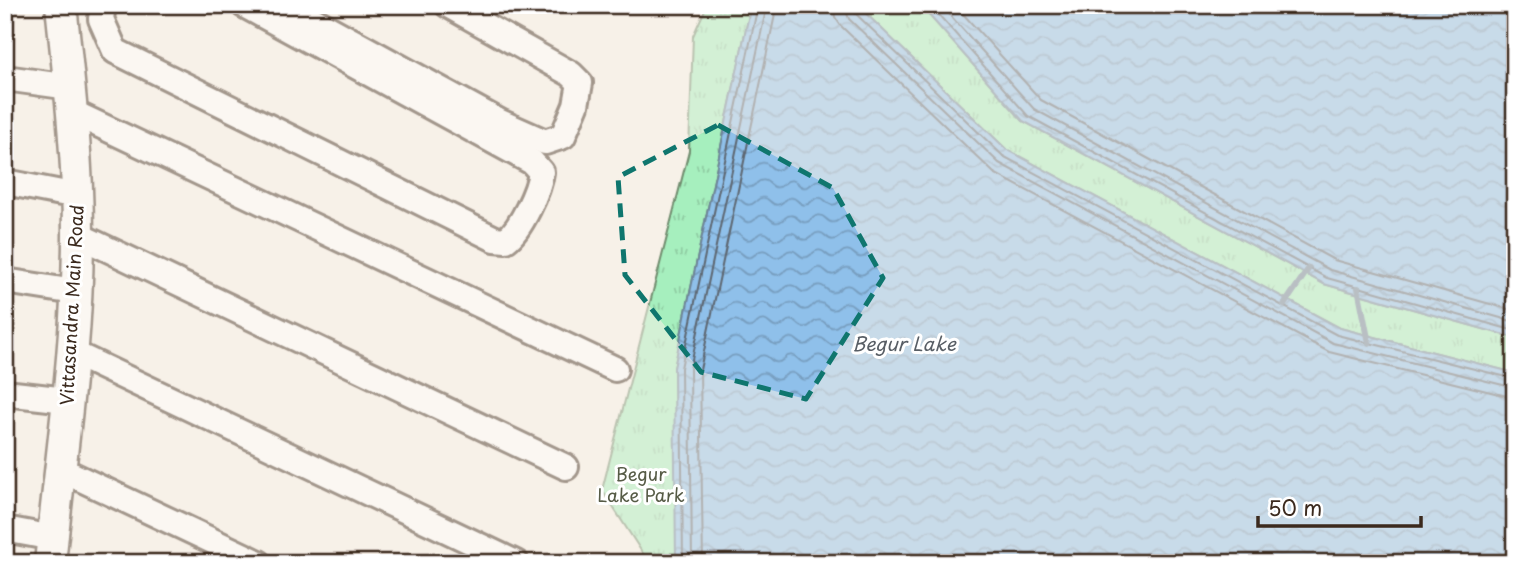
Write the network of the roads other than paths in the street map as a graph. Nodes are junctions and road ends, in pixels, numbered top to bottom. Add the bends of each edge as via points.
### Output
1 (61, 5) edge
2 (103, 5) edge
3 (244, 5) edge
4 (286, 5) edge
5 (448, 5) edge
6 (5, 78) edge
7 (71, 99) junction
8 (5, 182) edge
9 (77, 196) junction
10 (78, 235) junction
11 (5, 281) edge
12 (75, 292) junction
13 (71, 352) junction
14 (615, 369) dead end
15 (5, 393) edge
16 (67, 400) junction
17 (566, 467) dead end
18 (60, 469) junction
19 (5, 529) edge
20 (51, 550) edge
21 (259, 563) edge
22 (516, 563) edge

1 - 7 street, Vittasandra Main Road
2 - 3 street via 102,19 114,51 495,239 506,240 515,233 539,182 541,172 532,162
4 - 5 street via 500,122 545,142 563,136 580,83
6 - 7 street
7 - 9 street, Vittasandra Main Road
7 - 14 street
8 - 9 street
9 - 10 street, Vittasandra Main Road
10 - 12 street, Vittasandra Main Road
10 - 17 street
11 - 12 street
12 - 13 street, Vittasandra Main Road
13 - 16 street, Vittasandra Main Road
13 - 22 street
15 - 16 street
16 - 18 street, Vittasandra Main Road
18 - 20 street, Vittasandra Main Road
18 - 21 street
19 - 20 street

